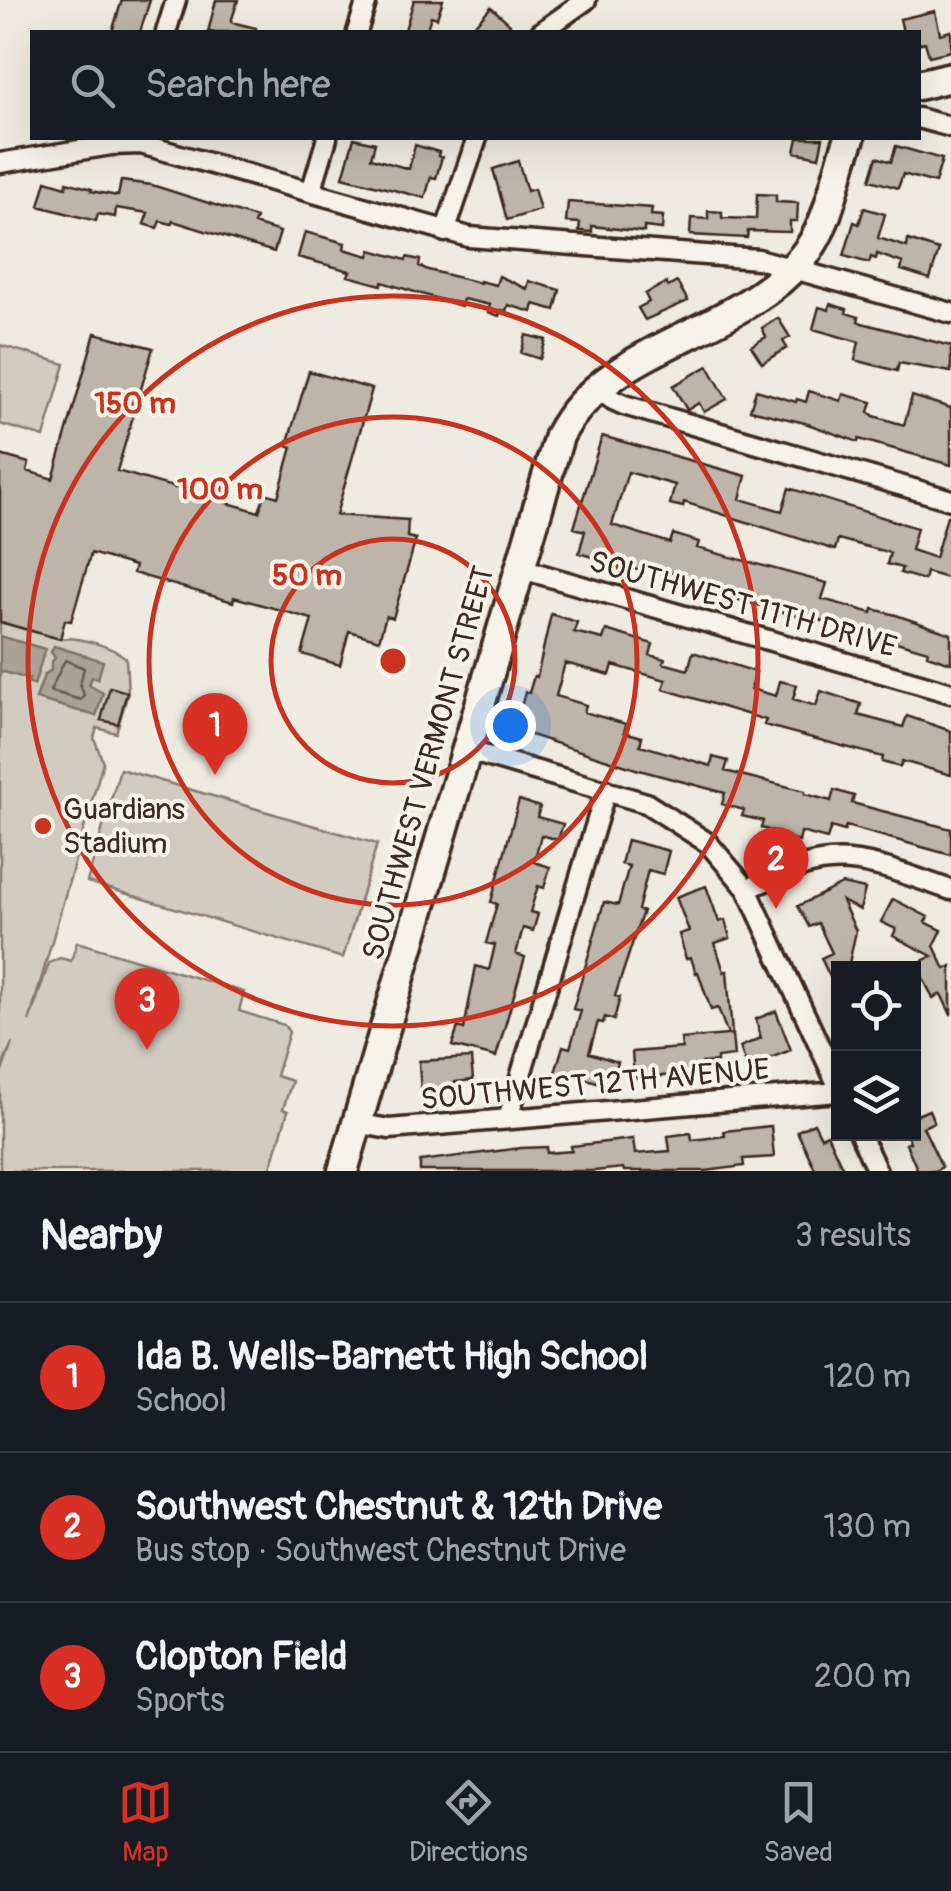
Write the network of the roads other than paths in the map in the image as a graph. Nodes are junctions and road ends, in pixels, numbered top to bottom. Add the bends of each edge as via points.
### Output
1 (176, 0) edge
2 (366, 0) edge
3 (586, 0) edge
4 (167, 30) edge
5 (358, 30) edge
6 (543, 30) edge
7 (951, 78) edge
8 (921, 84) edge
9 (921, 119) edge
10 (951, 128) edge
11 (326, 140) edge
12 (476, 140) edge
13 (849, 140) edge
14 (135, 141) edge
15 (0, 163) edge
16 (311, 192) junction
17 (445, 232) junction
18 (793, 268) junction
19 (951, 313) edge
20 (598, 386) junction
21 (951, 500) edge
22 (519, 568) junction
23 (951, 693) edge
24 (466, 750) junction
25 (606, 790) junction
26 (747, 889) junction
27 (951, 890) edge
28 (831, 1074) edge
29 (831, 1090) edge
30 (508, 1118) junction
31 (356, 1123) junction
32 (863, 1141) edge
33 (343, 1171) edge
34 (877, 1171) edge

1 - 4 street
2 - 5 street
3 - 6 street
7 - 8 street
9 - 10 street
11 - 16 street
12 - 17 street
13 - 18 street via 824,224
14 - 15 street
14 - 16 street
16 - 17 street
17 - 18 street via 758,259
18 - 19 street
18 - 20 street via 756,299
20 - 21 street via 624,405
20 - 22 street, SOUTHWEST VERMONT STREET via 559,436
22 - 23 street, SOUTHWEST 11TH DRIVE
22 - 24 street, SOUTHWEST VERMONT STREET
24 - 25 street
24 - 31 street, SOUTHWEST VERMONT STREET
25 - 26 street via 677,820 708,843
25 - 30 street
26 - 27 street via 830,860
26 - 28 street
29 - 30 street, SOUTHWEST 12TH AVENUE
30 - 31 street, SOUTHWEST 12TH AVENUE via 388,1129
31 - 33 street, SOUTHWEST VERMONT STREET
32 - 34 street

